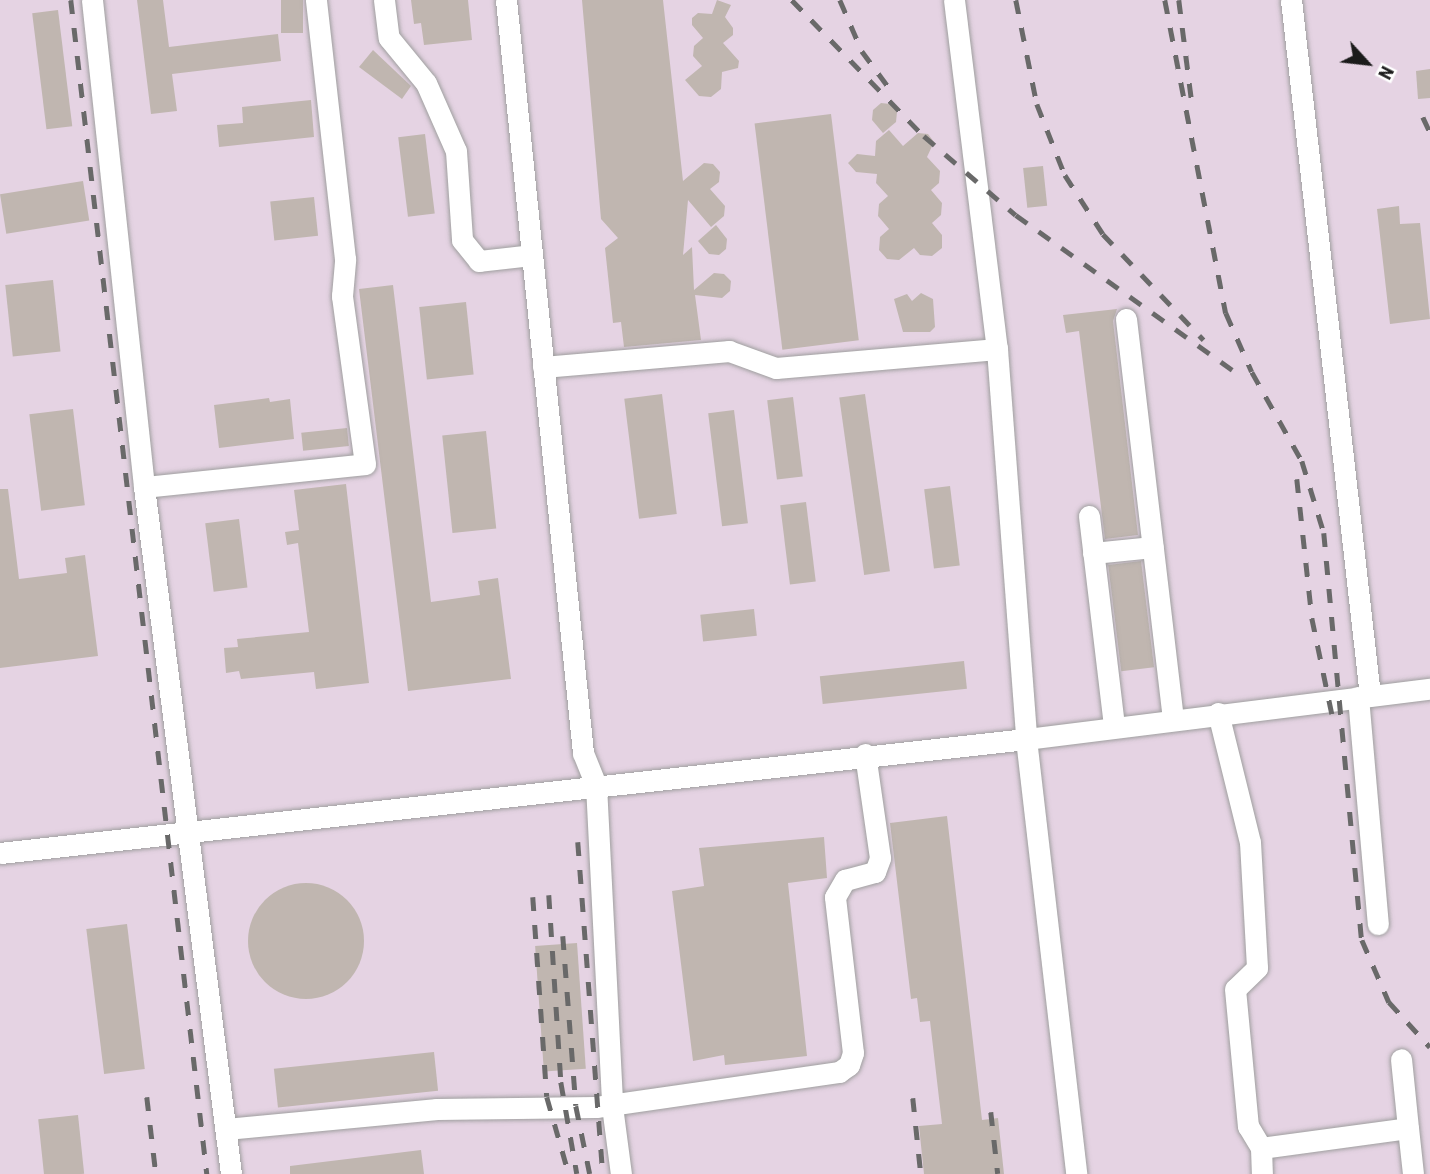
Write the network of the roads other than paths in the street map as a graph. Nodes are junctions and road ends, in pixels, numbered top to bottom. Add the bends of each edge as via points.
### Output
1 (92, 0) edge
2 (316, 0) edge
3 (384, 0) edge
4 (506, 0) edge
5 (954, 0) edge
6 (1292, 0) edge
7 (532, 255) junction
8 (1126, 320) dead end
9 (997, 349) junction
10 (543, 367) junction
11 (144, 487) junction
12 (1089, 516) dead end
13 (1153, 547) junction
14 (1094, 553) junction
15 (1430, 688) edge
16 (1364, 697) junction
17 (1218, 713) junction
18 (1173, 718) junction
19 (1114, 725) junction
20 (1026, 739) junction
21 (864, 754) junction
22 (596, 785) junction
23 (189, 830) junction
24 (0, 853) edge
25 (1378, 923) dead end
26 (1401, 1059) dead end
27 (612, 1106) junction
28 (1408, 1128) junction
29 (226, 1129) junction
30 (1261, 1148) junction
31 (231, 1174) edge
32 (621, 1174) edge
33 (1076, 1174) edge
34 (1262, 1174) edge
35 (1413, 1174) edge

1 - 11 lane
2 - 11 lane via 345,259 342,296 365,464
3 - 7 lane via 389,38 426,83 456,151 462,240 479,261
4 - 7 lane
5 - 9 lane
6 - 16 lane
7 - 10 lane
8 - 13 lane
9 - 10 lane via 776,368 729,351
9 - 20 lane
10 - 22 lane via 583,752
11 - 23 lane
12 - 14 lane
13 - 14 lane
13 - 18 lane
14 - 19 lane
15 - 16 lane
16 - 17 lane
16 - 25 lane
17 - 18 lane
17 - 30 lane via 1250,842 1257,968 1234,989 1248,1126
18 - 19 lane
19 - 20 lane
20 - 21 lane
20 - 33 lane
21 - 22 lane
21 - 27 lane via 880,858 874,872 845,880 835,897 853,1053 849,1065 839,1072
22 - 23 lane
22 - 27 lane
23 - 24 lane
23 - 29 lane
26 - 28 lane
27 - 29 lane via 437,1109
27 - 32 lane
28 - 30 lane
28 - 35 lane
29 - 31 lane
30 - 34 lane

